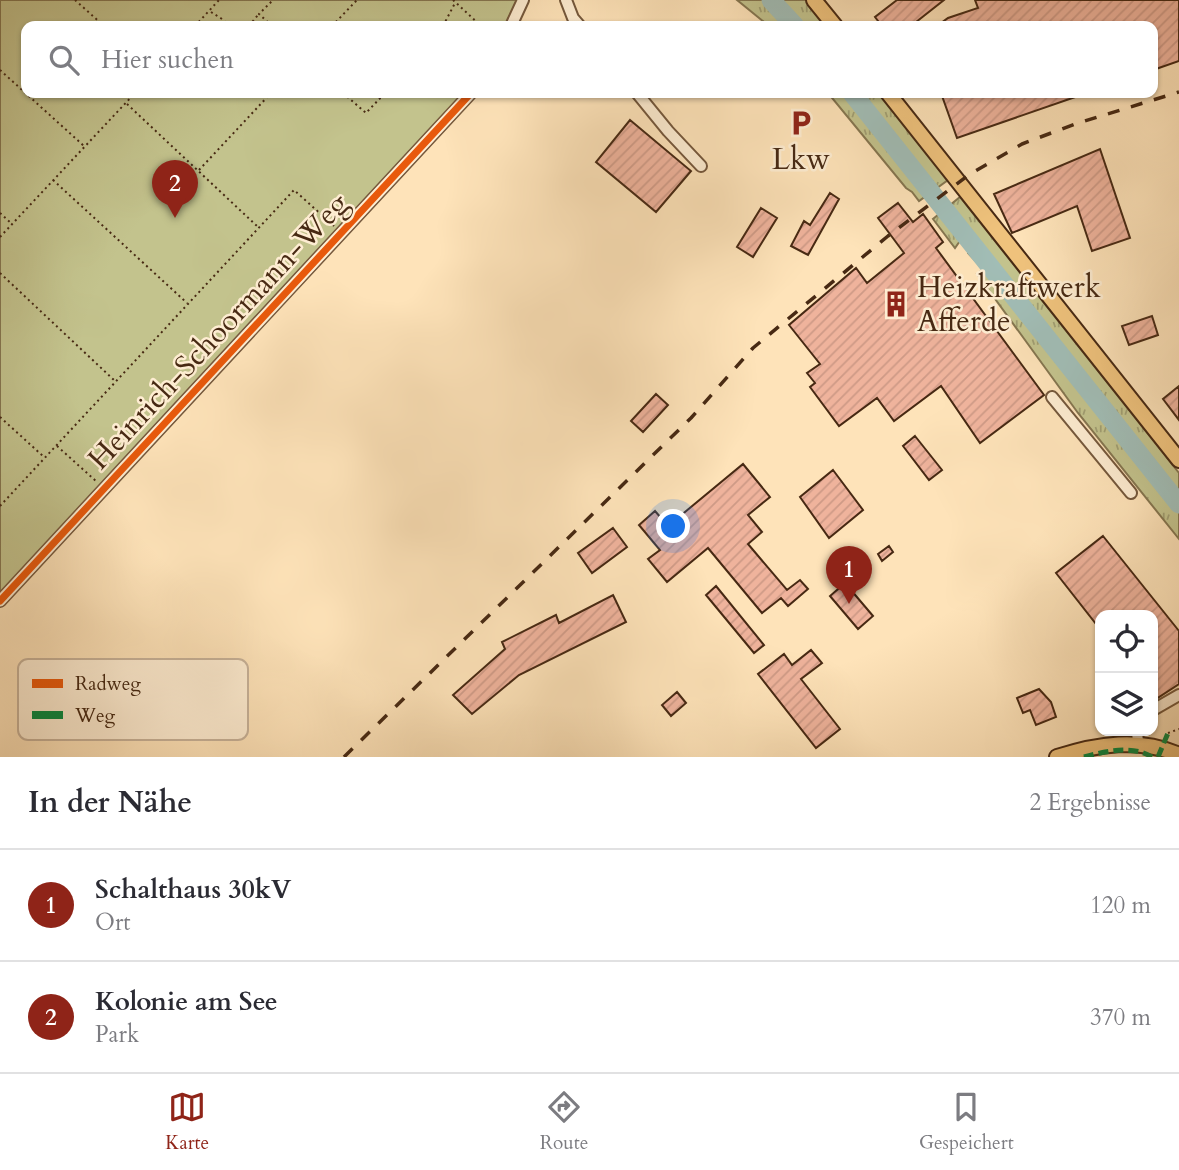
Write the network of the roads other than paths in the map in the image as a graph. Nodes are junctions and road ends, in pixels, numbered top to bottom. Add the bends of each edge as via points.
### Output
1 (523, 0) edge
2 (566, 0) edge
3 (814, 0) edge
4 (513, 21) edge
5 (576, 21) edge
6 (831, 21) edge
7 (466, 98) edge
8 (641, 98) edge
9 (892, 98) edge
10 (701, 166) dead end
11 (1052, 397) dead end
12 (1179, 460) edge
13 (1131, 493) dead end
14 (0, 601) edge
15 (1179, 695) edge
16 (1158, 707) edge
17 (1137, 737) edge
18 (1179, 755) edge
19 (1057, 757) edge

1 - 4 street
2 - 5 street
3 - 6 main road
7 - 14 street, Heinrich-Schoormann-Weg
8 - 10 street
9 - 12 main road
11 - 13 street
15 - 16 street
17 - 18 main road
17 - 19 main road

